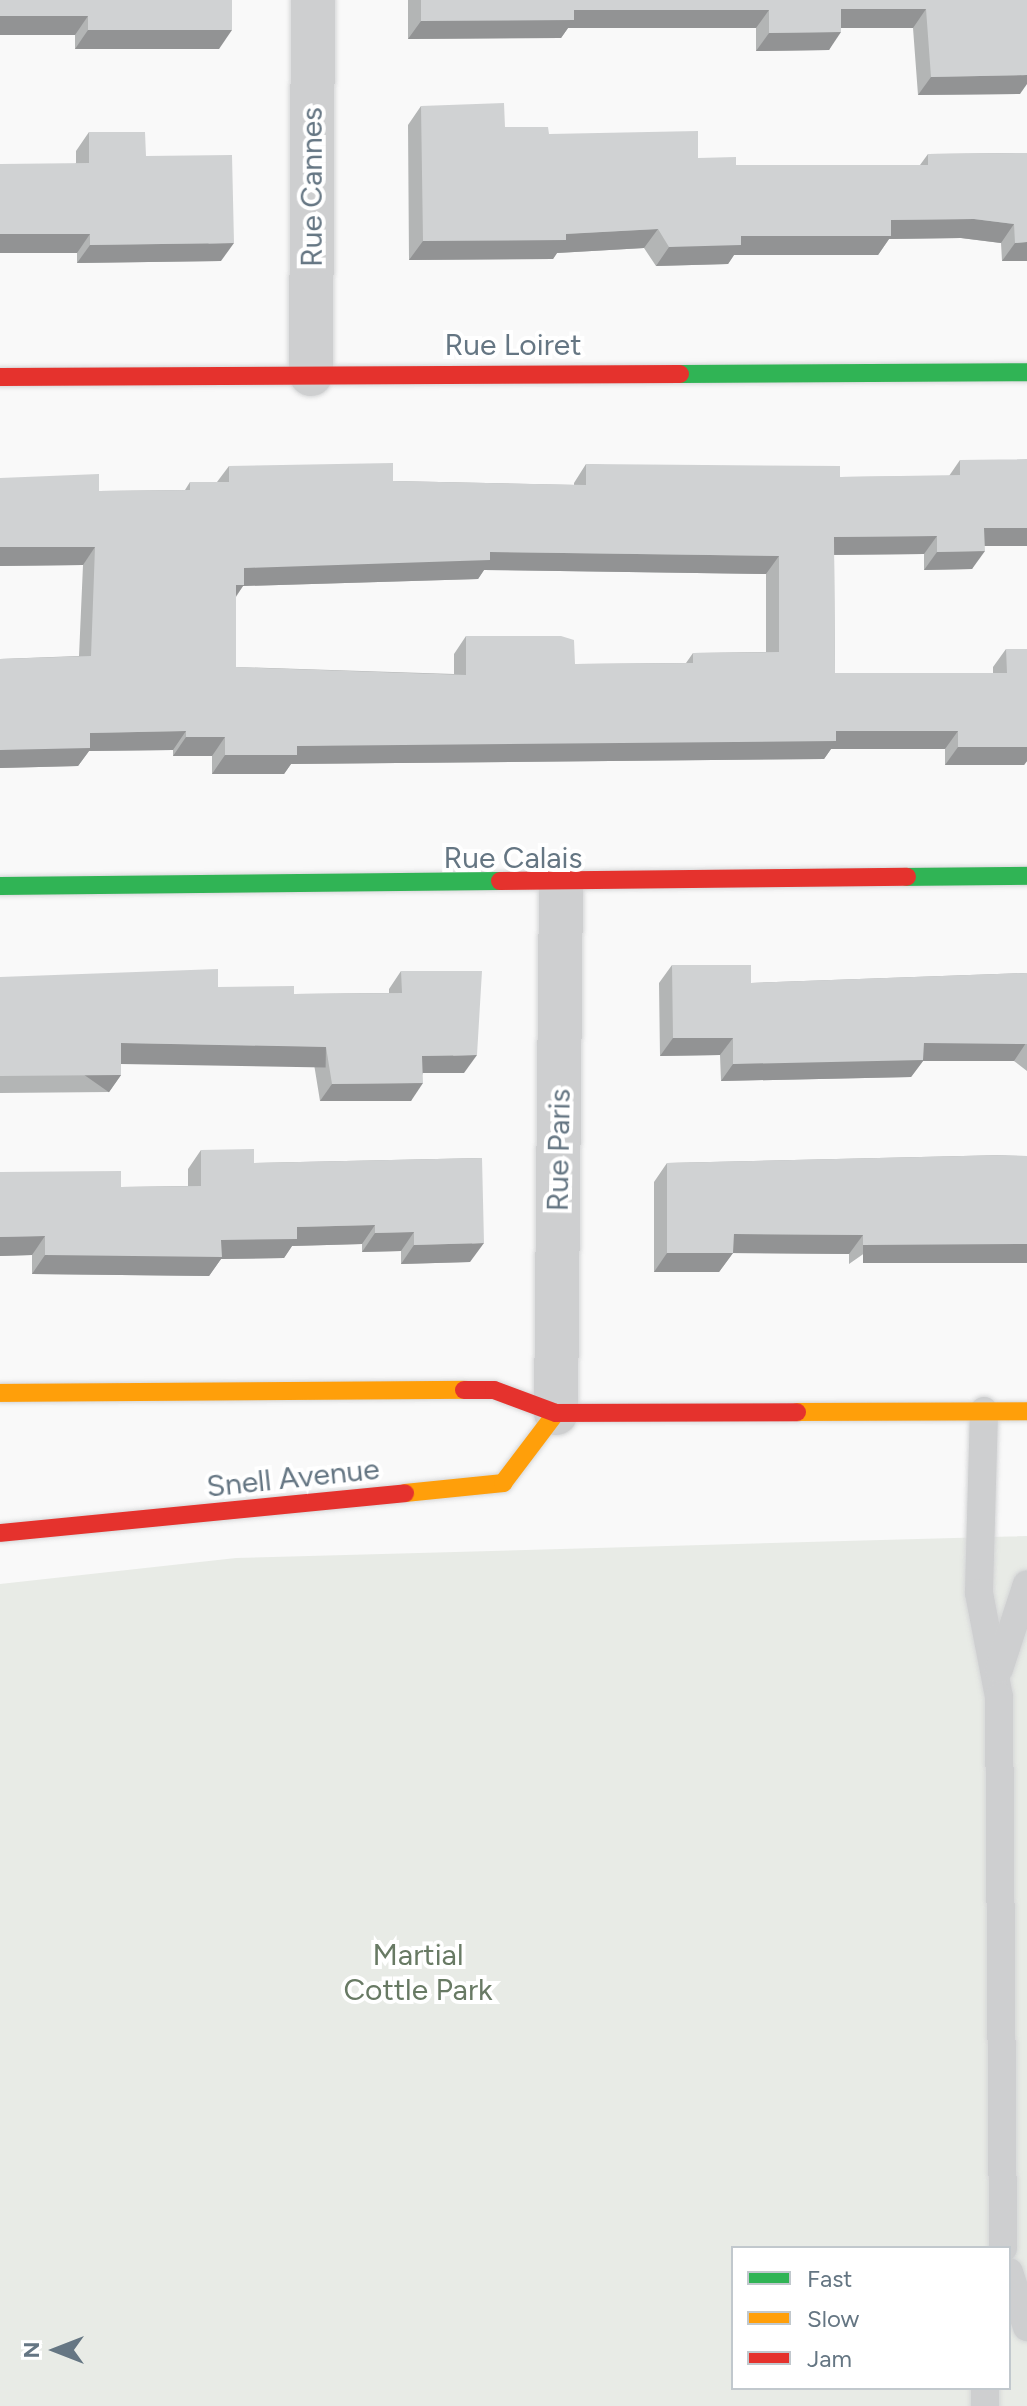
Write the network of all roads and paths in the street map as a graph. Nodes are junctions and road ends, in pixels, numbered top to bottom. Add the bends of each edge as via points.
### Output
1 (313, 0) edge
2 (1027, 372) edge
3 (311, 374) junction
4 (0, 377) edge
5 (1027, 876) edge
6 (0, 886) edge
7 (561, 886) junction
8 (0, 1393) edge
9 (984, 1411) junction
10 (1027, 1411) edge
11 (556, 1413) junction
12 (0, 1533) edge
13 (1027, 1584) edge
14 (999, 1670) junction
15 (1003, 2246) edge
16 (1011, 2278) edge
17 (1027, 2327) edge

1 - 3 street, Rue Cannes
2 - 3 street, Rue Loiret
3 - 4 street, Rue Loiret
5 - 7 street, Rue Calais
6 - 7 street, Rue Calais
7 - 11 street, Rue Paris
8 - 11 street via 494,1390
9 - 10 street
9 - 11 street
9 - 14 lane via 979,1593
11 - 12 street, Snell Avenue via 503,1483
13 - 14 lane
14 - 15 lane
16 - 17 lane

